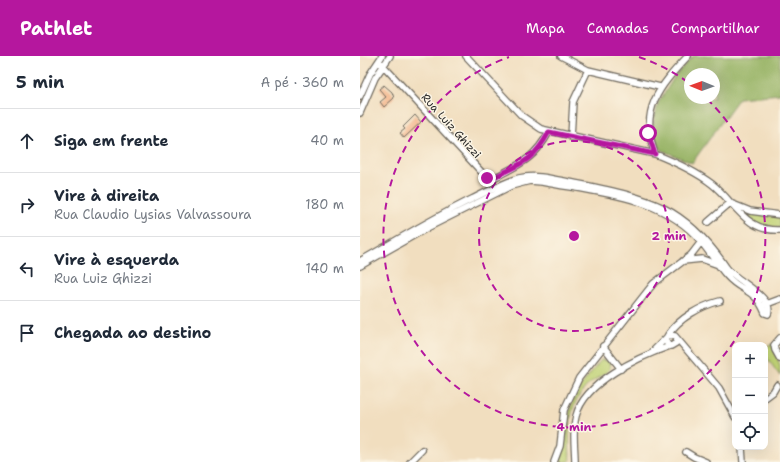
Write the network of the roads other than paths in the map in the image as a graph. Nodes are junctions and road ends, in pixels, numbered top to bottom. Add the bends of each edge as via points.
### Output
1 (382, 56) edge
2 (390, 56) edge
3 (466, 56) edge
4 (562, 56) edge
5 (688, 56) edge
6 (381, 63) junction
7 (588, 70) junction
8 (660, 88) junction
9 (360, 96) edge
10 (360, 113) edge
11 (549, 132) junction
12 (572, 137) junction
13 (655, 154) junction
14 (730, 203) junction
15 (750, 211) junction
16 (780, 216) edge
17 (747, 220) junction
18 (708, 222) dead end
19 (780, 230) edge
20 (701, 242) junction
21 (360, 261) edge
22 (683, 261) junction
23 (716, 264) junction
24 (360, 266) edge
25 (780, 299) edge
26 (720, 301) dead end
27 (764, 305) junction
28 (678, 324) junction
29 (667, 337) junction
30 (780, 338) edge
31 (677, 339) junction
32 (603, 346) junction
33 (671, 346) junction
34 (651, 353) junction
35 (687, 353) junction
36 (780, 359) edge
37 (621, 370) junction
38 (777, 385) dead end
39 (768, 396) edge
40 (732, 408) edge
41 (422, 450) dead end
42 (742, 450) edge
43 (686, 452) dead end
44 (410, 462) edge
45 (554, 462) edge
46 (575, 462) edge
47 (706, 462) edge
48 (743, 462) edge

1 - 6 street
2 - 6 street
3 - 11 street via 522,116
4 - 7 street
5 - 8 street
6 - 9 street via 370,74
6 - 10 street
6 - 11 street, Rua Luiz Ghizzi via 487,178 492,178 531,158
7 - 8 street
7 - 12 street via 572,102
8 - 13 street via 649,119 648,133
11 - 12 street
12 - 13 street
13 - 14 street via 704,178
14 - 15 street
14 - 17 street
14 - 18 street
15 - 16 street
15 - 17 street
17 - 19 street via 761,228
20 - 22 street
20 - 23 street
20 - 24 street via 683,226 651,206 594,192 530,181 511,186 464,209
21 - 27 street via 425,223 495,188 517,179 535,177 640,197 667,209 699,233 727,270 757,292
22 - 23 street via 702,260
22 - 32 street via 653,284
23 - 27 street via 734,283
25 - 27 street
26 - 28 street via 704,307
28 - 29 street
28 - 31 street
29 - 31 street via 674,335
29 - 33 street via 666,344
29 - 34 street
30 - 36 street via 774,345
31 - 33 street
31 - 35 street
32 - 37 street
32 - 45 street via 570,394 564,410 560,446
33 - 34 street
33 - 35 street
34 - 37 street
35 - 40 street via 719,388
37 - 46 street via 594,387 580,406 574,426
38 - 39 street
41 - 44 street
42 - 48 street
43 - 47 street

